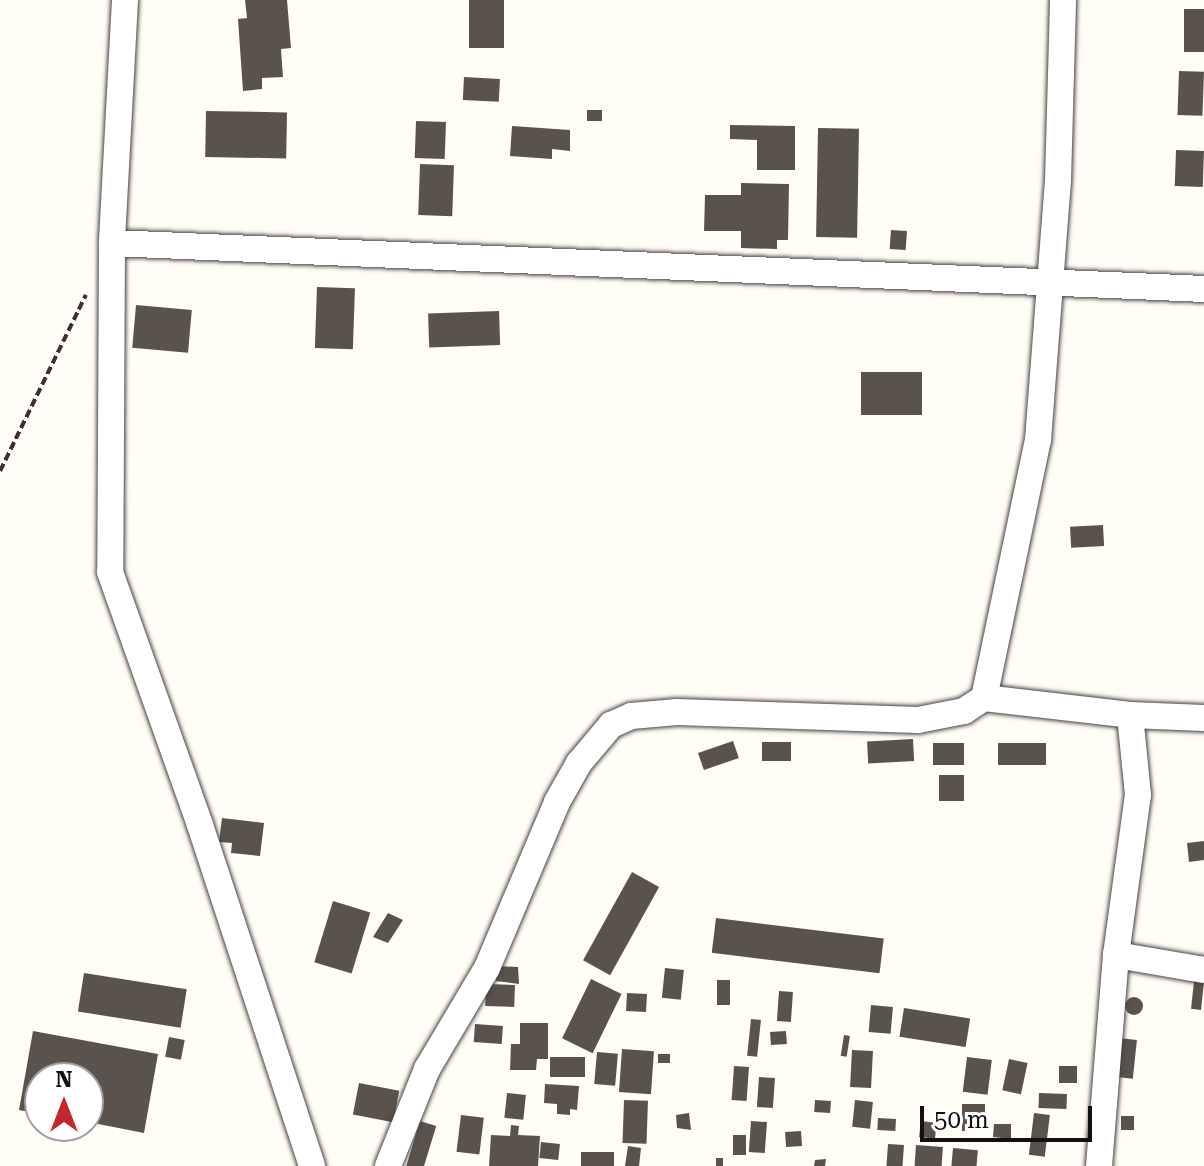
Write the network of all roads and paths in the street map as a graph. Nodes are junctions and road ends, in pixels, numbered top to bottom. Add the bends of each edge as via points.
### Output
1 (125, 0) edge
2 (1063, 0) edge
3 (112, 243) junction
4 (1051, 280) junction
5 (91, 286) dead end
6 (1204, 289) edge
7 (0, 471) edge
8 (984, 698) junction
9 (1130, 715) junction
10 (1204, 718) edge
11 (1116, 955) junction
12 (1204, 970) edge
13 (312, 1166) edge
14 (388, 1166) edge
15 (1099, 1166) edge

1 - 3 street
2 - 4 street
3 - 4 street
3 - 13 street via 110,572
4 - 6 street
4 - 8 street via 1038,440
5 - 7 path
8 - 9 street
8 - 14 street via 964,711 918,720 677,712 631,716 611,725 579,763 557,802 487,968 427,1069
9 - 10 street
9 - 11 street via 1138,795
11 - 12 street
11 - 15 street

